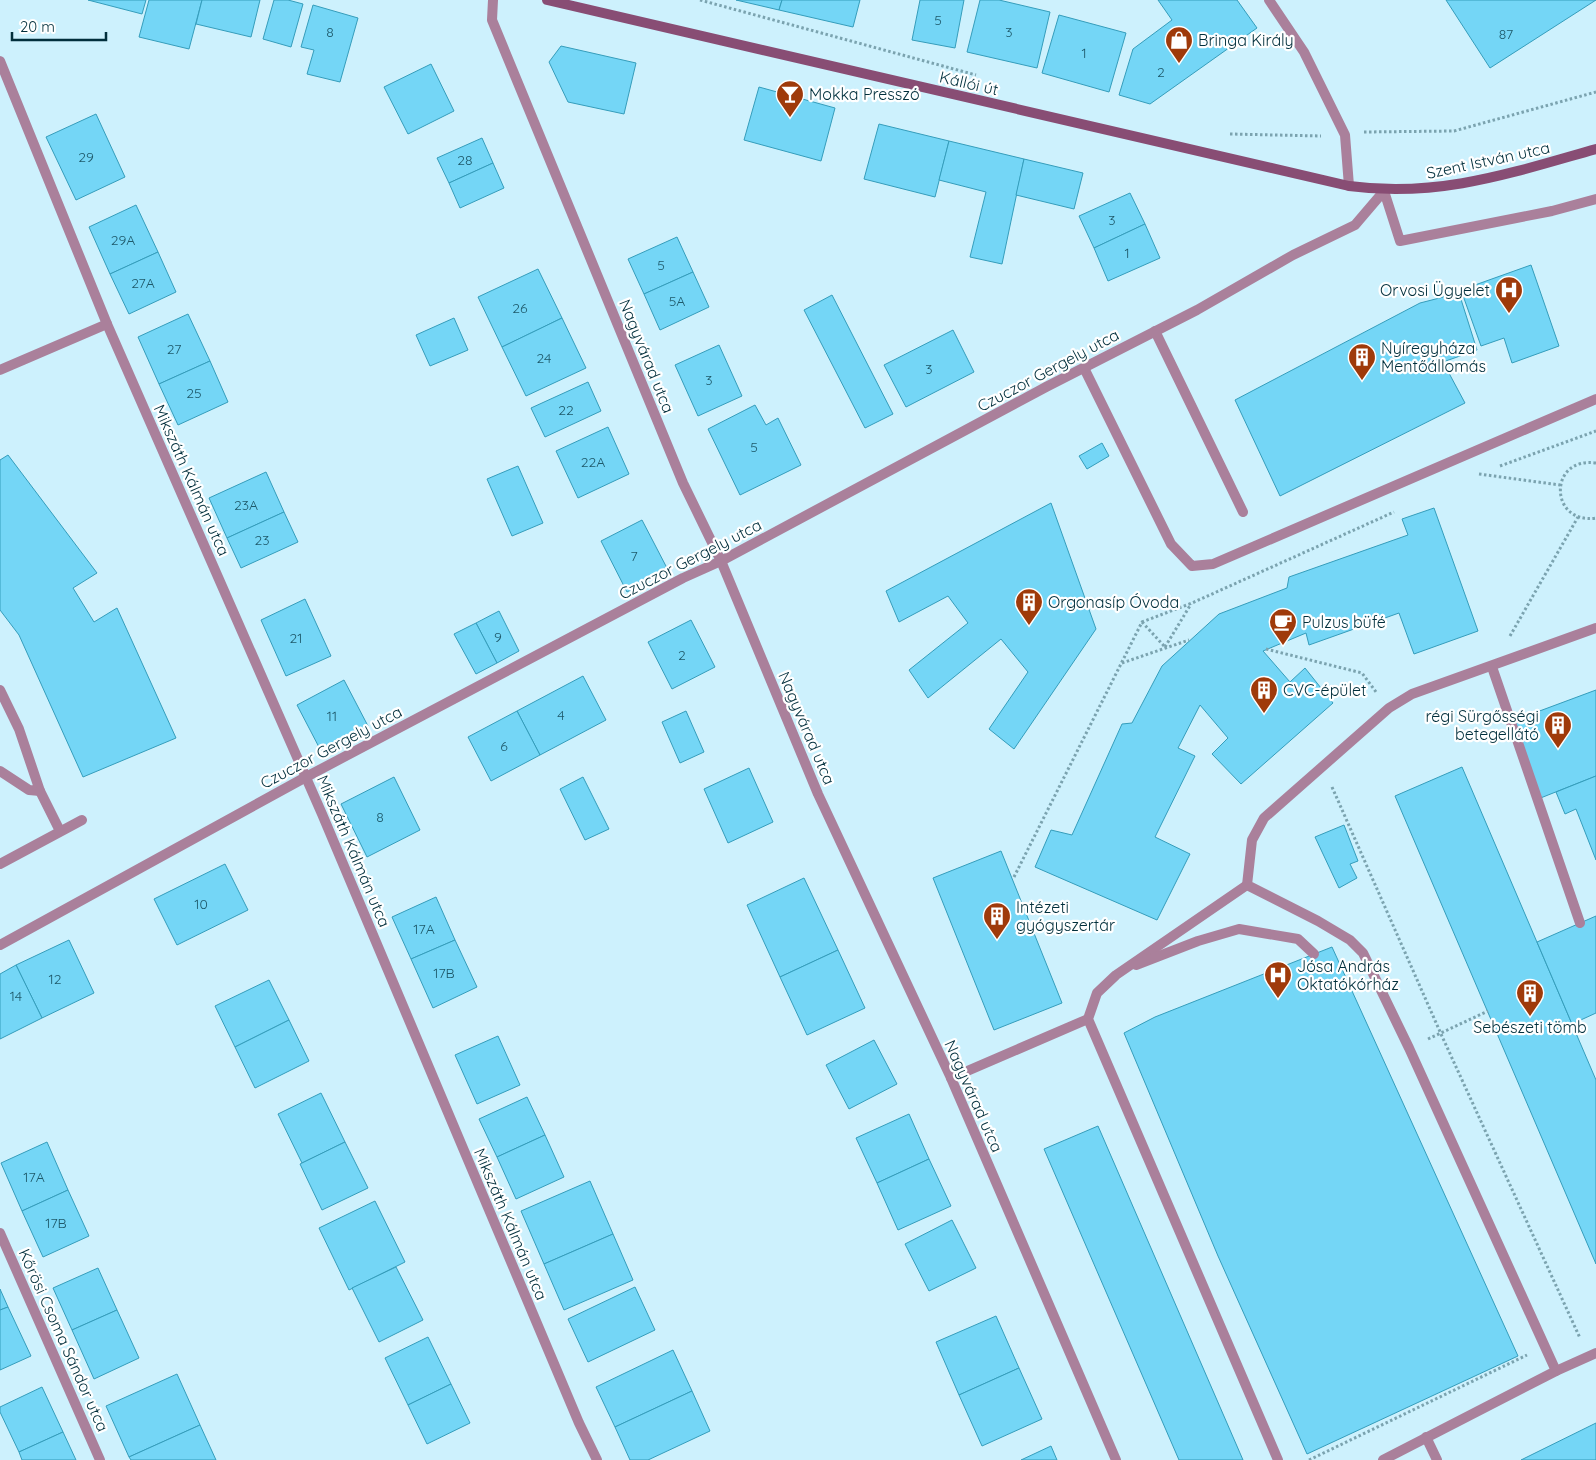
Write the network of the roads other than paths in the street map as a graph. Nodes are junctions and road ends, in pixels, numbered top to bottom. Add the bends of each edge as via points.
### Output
1 (493, 0) edge
2 (547, 0) edge
3 (1269, 0) edge
4 (0, 61) edge
5 (1596, 150) edge
6 (1350, 186) junction
7 (1384, 191) junction
8 (1596, 199) edge
9 (107, 324) junction
10 (1155, 331) junction
11 (1084, 368) junction
12 (0, 370) edge
13 (1596, 399) edge
14 (1243, 512) dead end
15 (721, 562) junction
16 (1596, 628) edge
17 (1492, 666) junction
18 (0, 690) edge
19 (5, 711) edge
20 (0, 771) edge
21 (306, 777) junction
22 (40, 791) junction
23 (82, 820) dead end
24 (60, 831) junction
25 (0, 864) edge
26 (1247, 885) junction
27 (1580, 923) dead end
28 (0, 944) edge
29 (1314, 954) dead end
30 (1124, 970) junction
31 (1088, 1019) junction
32 (951, 1078) junction
33 (0, 1233) edge
34 (1592, 1355) edge
35 (1556, 1371) junction
36 (1426, 1437) junction
37 (100, 1460) edge
38 (597, 1460) edge
39 (1116, 1460) edge
40 (1278, 1460) edge
41 (1383, 1460) edge
42 (1437, 1460) edge

1 - 15 street, Nagyvárad utca via 492,20 683,483
2 - 6 main road, Kállói út
3 - 6 street via 1304,52 1344,135
4 - 9 street, Mikszáth Kálmán utca
5 - 7 main road, Szent István utca via 1465,184 1427,190
6 - 7 main road, Kállói út
7 - 8 street via 1400,241
7 - 10 street, Czuczor Gergely utca via 1355,225 1293,255
9 - 12 street
9 - 21 street, Mikszáth Kálmán utca
10 - 11 street, Czuczor Gergely utca
10 - 14 street
11 - 13 street via 1171,544 1192,566 1213,564
11 - 15 street, Czuczor Gergely utca
15 - 21 street, Czuczor Gergely utca via 683,578
15 - 32 street, Nagyvárad utca via 818,794
16 - 17 street
17 - 26 street via 1412,694 1389,708 1322,764 1264,818 1252,840
17 - 27 street
18 - 19 street
19 - 22 street via 19,729
20 - 22 street via 29,790
21 - 28 street, Czuczor Gergely utca
21 - 38 street, Mikszáth Kálmán utca
22 - 24 street
23 - 24 street
24 - 25 street
26 - 30 street
26 - 35 street via 1318,921 1350,940 1363,953
29 - 30 street via 1298,939 1239,929
30 - 31 street via 1097,993
31 - 32 street
31 - 40 street
32 - 39 street, Nagyvárad utca
33 - 37 street, Kőrösi Csoma Sándor utca
34 - 35 street
35 - 36 street
36 - 41 street
36 - 42 street

